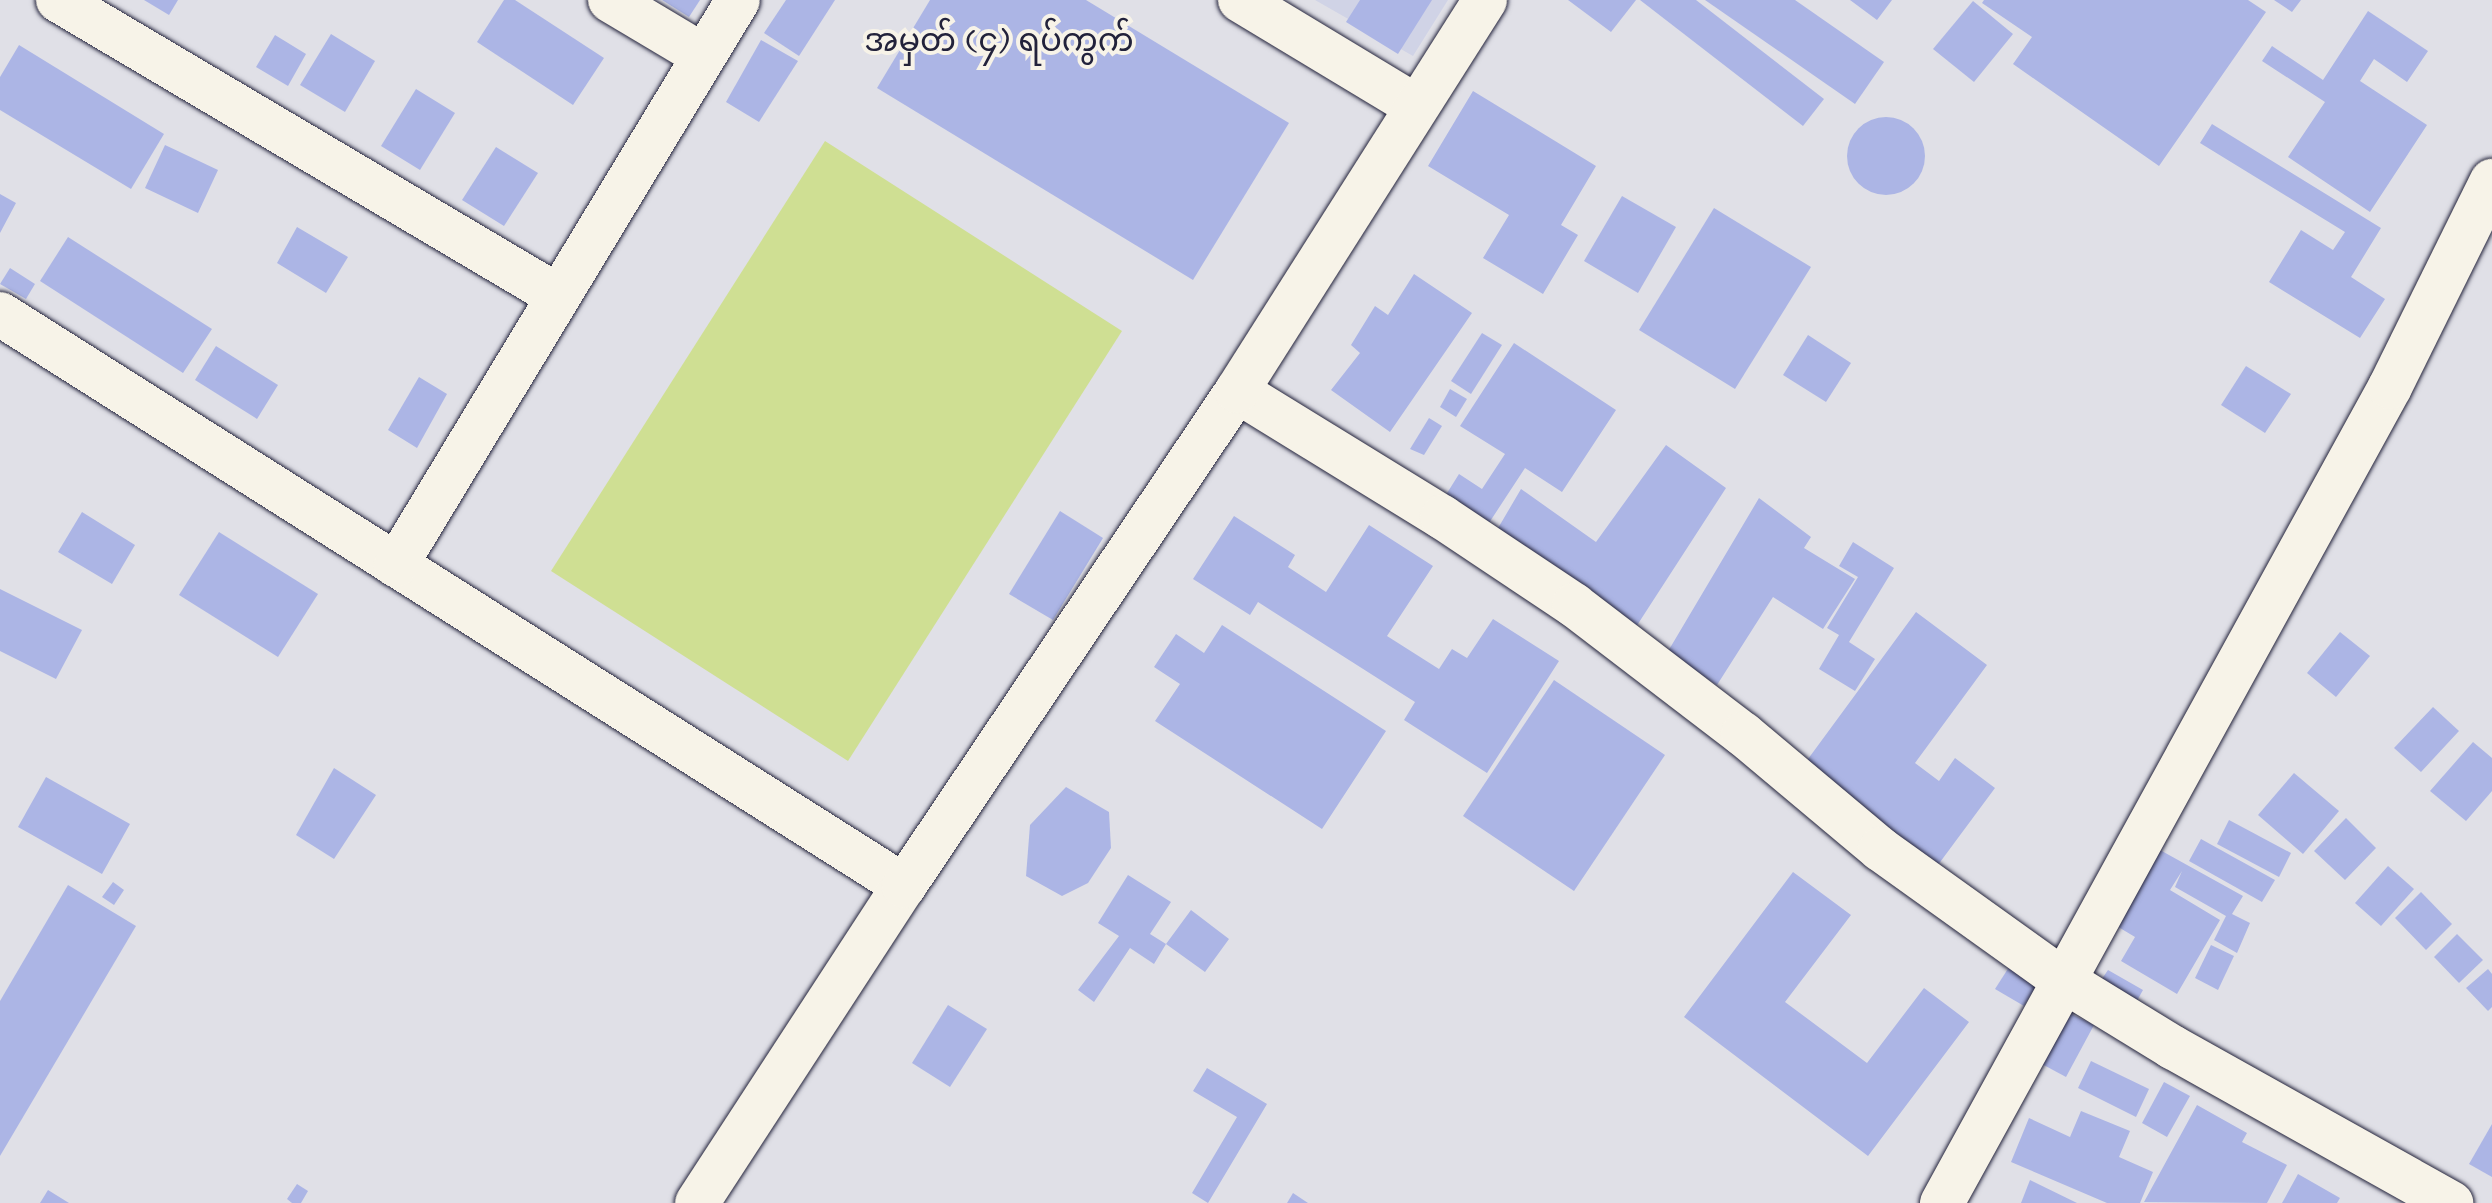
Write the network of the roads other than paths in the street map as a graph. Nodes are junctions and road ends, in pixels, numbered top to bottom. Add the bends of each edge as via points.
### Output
1 (58, 0) edge
2 (610, 0) edge
3 (738, 0) edge
4 (1240, 0) edge
5 (1485, 0) edge
6 (704, 56) junction
7 (1416, 106) junction
8 (2492, 181) edge
9 (558, 296) junction
10 (0, 314) edge
11 (1237, 391) junction
12 (396, 565) junction
13 (904, 886) junction
14 (2066, 982) junction
15 (697, 1203) edge
16 (1942, 1203) edge
17 (2451, 1203) edge

1 - 9 street
2 - 6 street
3 - 6 street
4 - 7 street
5 - 7 street
6 - 9 street
7 - 11 street
8 - 14 street via 2383,401
9 - 12 street
10 - 12 street
11 - 13 street
11 - 14 street via 1574,605 1743,734 1880,849
12 - 13 street
13 - 15 street
14 - 16 street
14 - 17 street

